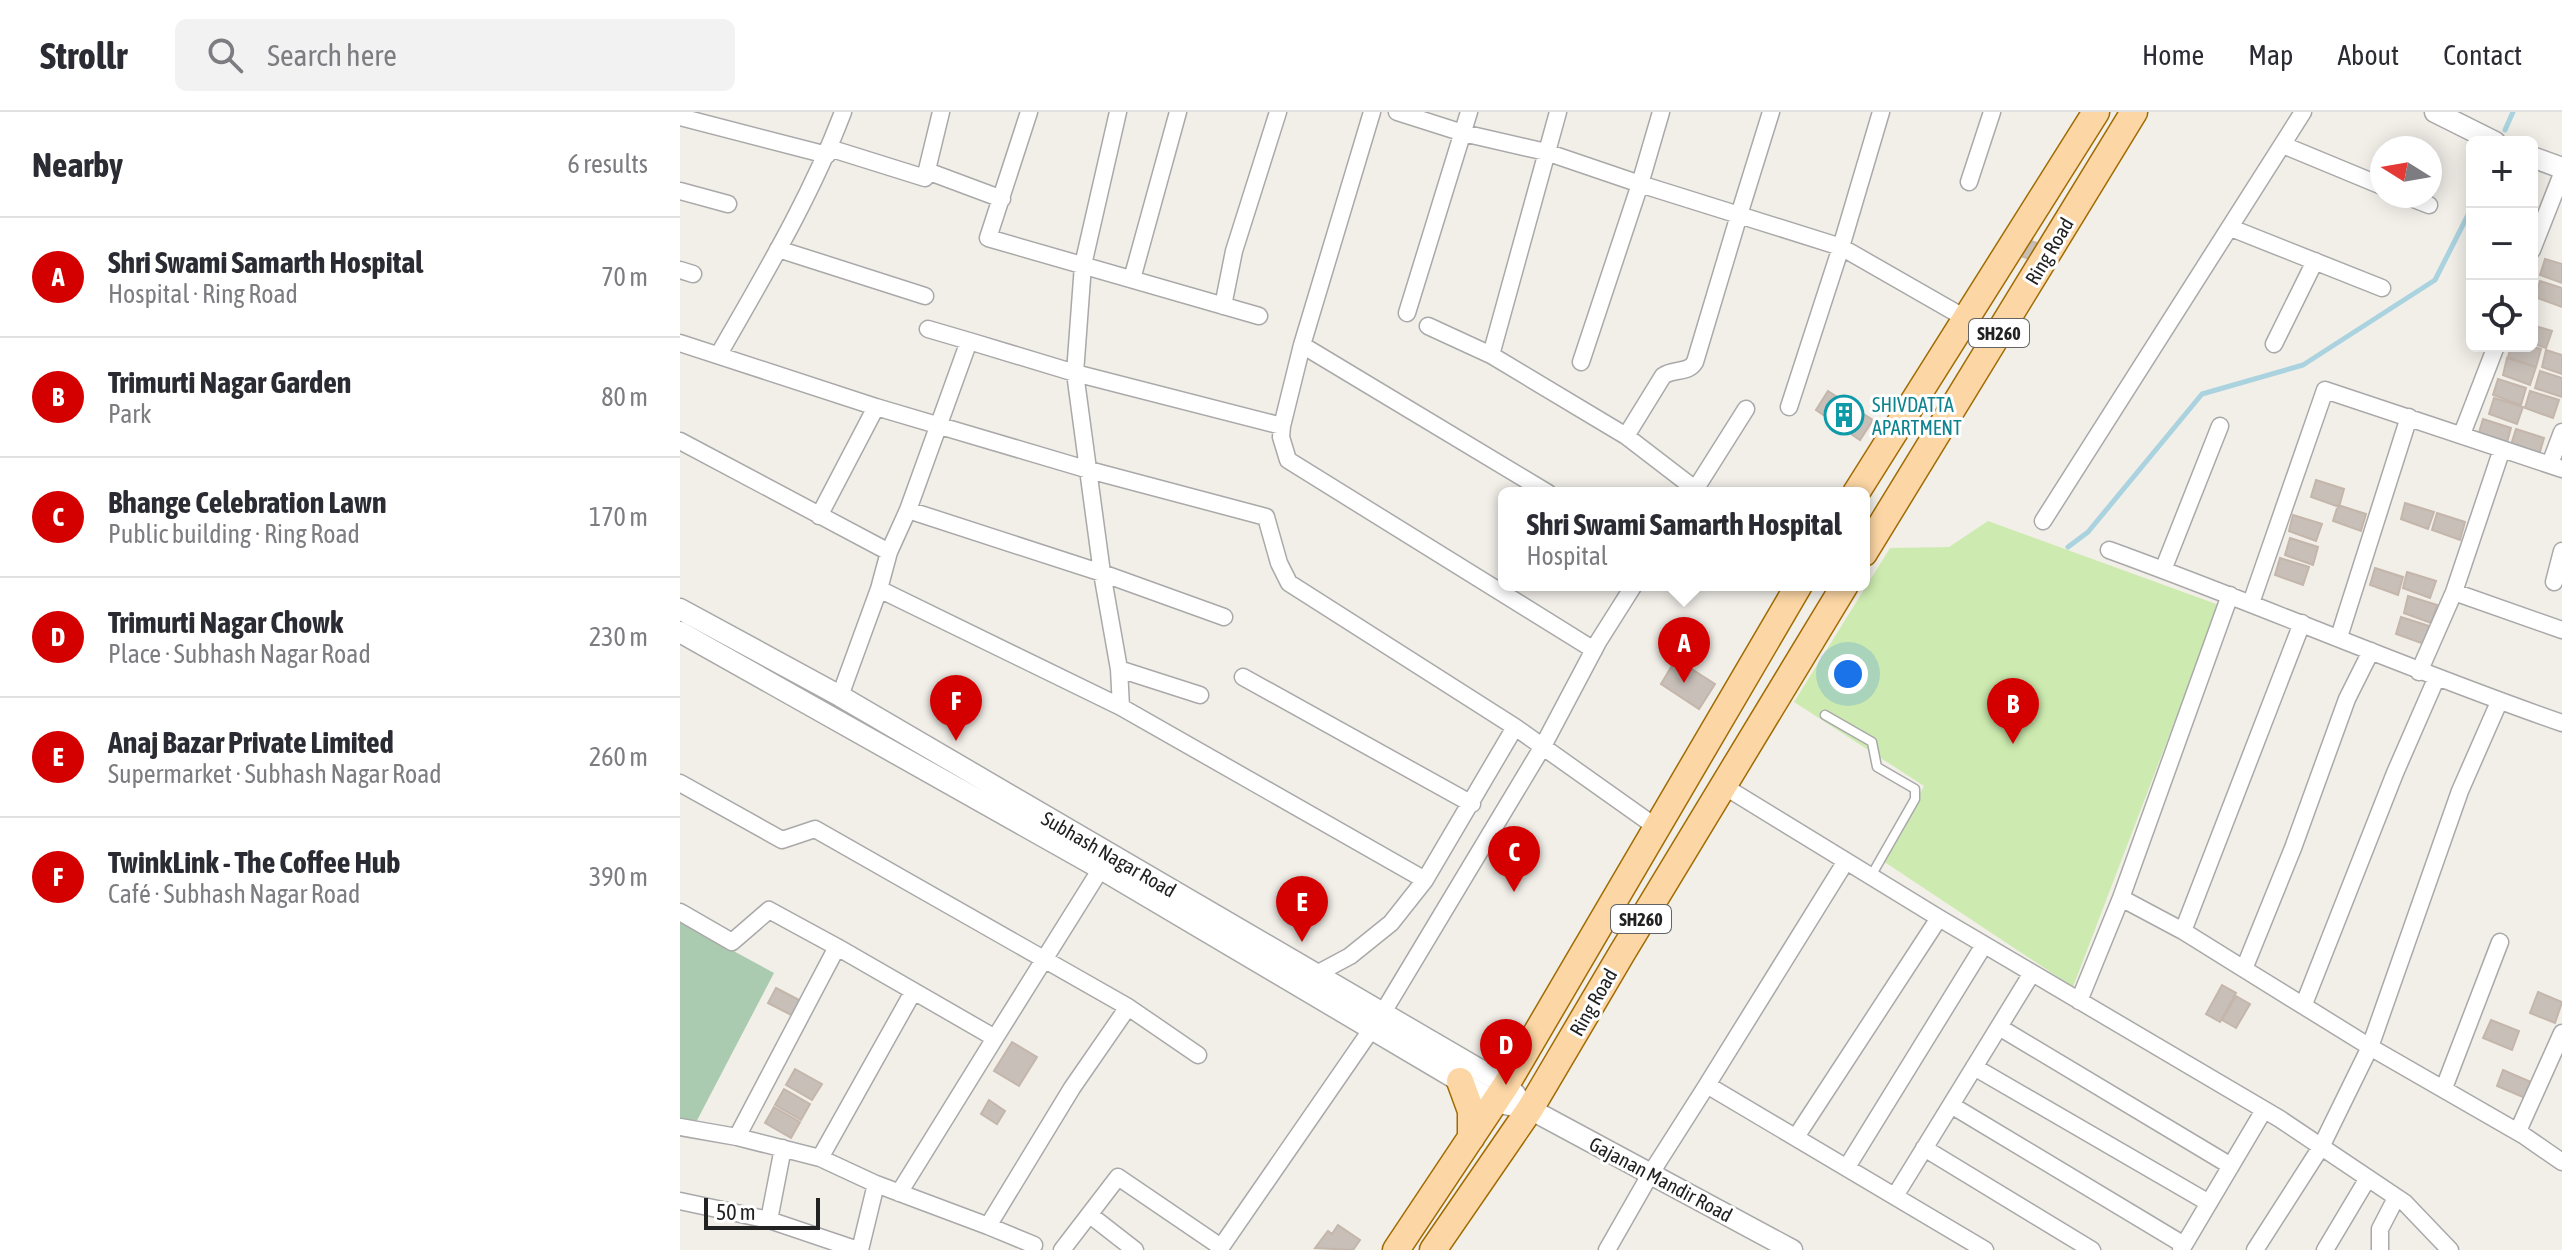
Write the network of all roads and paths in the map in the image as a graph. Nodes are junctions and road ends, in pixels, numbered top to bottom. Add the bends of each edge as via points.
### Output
1 (843, 112) edge
2 (941, 112) edge
3 (1029, 112) edge
4 (1118, 112) edge
5 (1178, 112) edge
6 (1278, 112) edge
7 (1372, 112) edge
8 (1397, 112) edge
9 (1469, 112) edge
10 (1558, 112) edge
11 (1661, 112) edge
12 (1771, 112) edge
13 (1881, 112) edge
14 (1992, 112) edge
15 (2096, 112) edge
16 (2134, 112) edge
17 (2303, 112) edge
18 (2435, 112) edge
19 (680, 117) edge
20 (1463, 133) junction
21 (2483, 136) edge
22 (2283, 145) junction
23 (828, 151) junction
24 (1546, 152) junction
25 (2538, 160) edge
26 (927, 171) junction
27 (2562, 171) edge
28 (2370, 181) edge
29 (1969, 182) dead end
30 (1640, 184) junction
31 (680, 191) edge
32 (1002, 199) junction
33 (728, 204) dead end
34 (1739, 215) junction
35 (2231, 228) junction
36 (2538, 234) edge
37 (1841, 247) junction
38 (778, 249) junction
39 (2315, 261) junction
40 (1083, 265) junction
41 (1132, 279) junction
42 (2382, 288) dead end
43 (925, 296) dead end
44 (1223, 306) junction
45 (1407, 313) dead end
46 (1259, 316) dead end
47 (1965, 318) junction
48 (1428, 326) dead end
49 (928, 329) dead end
50 (969, 341) junction
51 (680, 343) edge
52 (2274, 344) dead end
53 (1302, 345) junction
54 (2494, 352) edge
55 (719, 354) junction
56 (1491, 355) junction
57 (1581, 362) dead end
58 (1075, 373) junction
59 (876, 407) junction
60 (1789, 407) dead end
61 (1746, 409) dead end
62 (2409, 417) junction
63 (940, 424) junction
64 (1282, 426) junction
65 (2220, 426) dead end
66 (2562, 432) edge
67 (2462, 434) junction
68 (1626, 436) junction
69 (680, 441) edge
70 (2502, 449) junction
71 (2556, 466) edge
72 (1089, 470) junction
73 (1538, 487) edge
74 (1689, 487) edge
75 (1697, 487) edge
76 (1860, 487) edge
77 (908, 510) junction
78 (819, 516) junction
79 (2043, 521) dead end
80 (1870, 543) edge
81 (2109, 550) dead end
82 (2562, 551) edge
83 (889, 552) junction
84 (2163, 570) junction
85 (1102, 573) junction
86 (2554, 582) dead end
87 (879, 589) junction
88 (1498, 590) edge
89 (1499, 591) edge
90 (1630, 591) edge
91 (1795, 591) edge
92 (1841, 591) edge
93 (2454, 592) junction
94 (2230, 595) junction
95 (2251, 603) junction
96 (680, 609) edge
97 (1224, 617) dead end
98 (2302, 623) junction
99 (2562, 630) edge
100 (680, 632) edge
101 (2339, 637) junction
102 (1594, 650) junction
103 (2371, 651) junction
104 (1119, 669) junction
105 (2419, 672) junction
106 (1243, 677) dead end
107 (2436, 679) junction
108 (1200, 695) dead end
109 (840, 696) junction
110 (2499, 702) junction
111 (1121, 707) junction
112 (1825, 715) dead end
113 (2562, 723) edge
114 (1528, 736) junction
115 (680, 783) edge
116 (1722, 785) junction
117 (1472, 804) junction
118 (1656, 827) junction
119 (1846, 861) junction
120 (1105, 862) junction
121 (1870, 877) junction
122 (1425, 880) junction
123 (2121, 898) junction
124 (680, 912) edge
125 (1939, 918) junction
126 (2183, 931) junction
127 (2500, 942) dead end
128 (1984, 945) junction
129 (837, 947) junction
130 (1043, 960) junction
131 (2244, 969) junction
132 (1316, 973) junction
133 (2032, 973) junction
134 (1298, 985) junction
135 (913, 992) junction
136 (2079, 1001) junction
137 (2304, 1004) junction
138 (1128, 1007) junction
139 (1377, 1021) junction
140 (1999, 1027) junction
141 (2562, 1033) edge
142 (995, 1038) junction
143 (2370, 1047) junction
144 (1198, 1055) dead end
145 (1974, 1067) junction
146 (1460, 1081) junction
147 (1707, 1085) junction
148 (2444, 1088) junction
149 (1500, 1093) junction
150 (1951, 1105) junction
151 (1530, 1109) junction
152 (2264, 1110) junction
153 (680, 1127) edge
154 (2518, 1131) junction
155 (737, 1137) junction
156 (1796, 1137) junction
157 (1471, 1138) junction
158 (2321, 1147) junction
159 (783, 1148) junction
160 (1924, 1148) junction
161 (820, 1158) junction
162 (2562, 1162) edge
163 (2231, 1166) junction
164 (1847, 1167) junction
165 (1651, 1173) junction
166 (2368, 1178) junction
167 (876, 1184) junction
168 (899, 1193) junction
169 (1895, 1196) junction
170 (2396, 1198) junction
171 (680, 1201) edge
172 (2209, 1203) junction
173 (1090, 1215) junction
174 (769, 1220) junction
175 (988, 1226) junction
176 (1034, 1245) dead end
177 (2183, 1247) edge
178 (1220, 1248) edge
179 (859, 1250) edge
180 (1062, 1250) edge
181 (1135, 1250) edge
182 (1396, 1250) edge
183 (1433, 1250) edge
184 (1607, 1250) edge
185 (1792, 1250) edge
186 (1985, 1250) edge
187 (2092, 1250) edge
188 (2255, 1250) edge
189 (2325, 1250) edge
190 (2380, 1250) edge
191 (2450, 1250) edge

1 - 23 street
2 - 26 street
3 - 32 street
4 - 40 street
5 - 41 street
6 - 44 street via 1234,251
7 - 53 street
8 - 20 street
9 - 20 street
10 - 24 street
11 - 30 street
12 - 34 street
13 - 37 street
14 - 29 street
15 - 47 main road, SH260
16 - 80 main road, Ring Road / SH260
17 - 22 street
18 - 21 street
19 - 23 street
20 - 24 street
20 - 45 street
22 - 28 street
22 - 35 street
23 - 26 street via 925,178
23 - 38 street
24 - 30 street
24 - 56 street
25 - 27 street
26 - 32 street
27 - 36 street
30 - 34 street
30 - 57 street
31 - 33 street
32 - 40 street via 988,238
34 - 37 street
34 - 68 street via 1695,362 1687,370 1663,376
35 - 39 street
35 - 79 street
37 - 47 street
37 - 60 street
38 - 43 street
38 - 55 street
39 - 42 street
39 - 52 street
40 - 41 street
40 - 58 street
41 - 44 street
44 - 46 street
47 - 76 main road, SH260
48 - 56 street
49 - 50 street
50 - 58 street
50 - 63 street
51 - 55 street
53 - 64 street
53 - 73 street
54 - 67 street
55 - 59 street
56 - 68 street
58 - 64 street
58 - 72 street
59 - 63 street
59 - 78 street
61 - 75 street
62 - 67 street
62 - 95 street via 2325,390
62 - 101 street
63 - 72 street
63 - 77 street
64 - 88 street via 1288,460
65 - 84 street
66 - 71 street
67 - 70 street
68 - 74 street
69 - 78 street
70 - 71 street
70 - 93 street
72 - 85 street
72 - 114 street via 1266,517 1289,583
77 - 83 street
77 - 85 street
78 - 83 street
81 - 84 street
82 - 86 street
83 - 87 street
84 - 94 street
85 - 97 street
85 - 104 street
87 - 109 street
87 - 111 street
89 - 102 street
90 - 102 street
91 - 118 main road, SH260
92 - 116 main road, Ring Road / SH260
93 - 99 street
93 - 105 street
94 - 95 street
94 - 123 street
95 - 98 street
96 - 109 street, Subhash Nagar Road
98 - 101 street
98 - 126 street
100 - 120 street
101 - 103 street
102 - 114 street
103 - 105 street
103 - 131 street via 2347,699
104 - 108 street
104 - 111 street
105 - 107 street
106 - 117 street
107 - 110 street
107 - 137 street
109 - 120 street, Subhash Nagar Road
110 - 113 street
110 - 143 street via 2460,791
111 - 122 street
112 - 121 lane via 1868,738 1877,767 1915,789 1915,799
114 - 117 street
114 - 118 street
114 - 139 street
115 - 130 street via 782,840 815,829
116 - 119 street
116 - 151 main road, Ring Road / SH260
117 - 122 street
118 - 149 main road, SH260
119 - 121 street
119 - 147 street
120 - 130 street
120 - 132 street, Subhash Nagar Road
120 - 134 street
121 - 125 street
122 - 132 street via 1391,923 1350,956
123 - 126 street
123 - 136 street
124 - 129 street via 732,942 769,910
125 - 128 street
125 - 156 street
126 - 131 street
127 - 148 street
128 - 133 street
128 - 164 street
129 - 135 street
129 - 155 street
130 - 138 street
130 - 142 street
131 - 137 street
132 - 134 street
132 - 139 street, Subhash Nagar Road
133 - 136 street
133 - 140 street
134 - 139 street
135 - 142 street
135 - 161 street
136 - 152 street
137 - 143 street
138 - 144 street
138 - 175 street
139 - 146 street
139 - 149 street, Subhash Nagar Road
139 - 178 street
140 - 145 street
140 - 163 street
141 - 154 street
142 - 168 street
143 - 148 street
143 - 158 street
145 - 150 street
145 - 172 street
146 - 149 street
146 - 157 main road via 1471,1111
147 - 156 street
147 - 165 street
148 - 154 street
149 - 151 street, Gajanan Mandir Road
149 - 157 main road, SH260
150 - 160 street
150 - 177 street
151 - 165 street, Gajanan Mandir Road
151 - 183 main road, Ring Road / SH260
152 - 158 street
152 - 163 street
153 - 155 street
154 - 162 street
155 - 159 street
156 - 164 street
157 - 182 main road, SH260
158 - 166 street
158 - 188 street
159 - 161 street
159 - 174 street
160 - 169 street
160 - 187 street
161 - 167 street
163 - 172 street
164 - 169 street
165 - 184 street
165 - 185 street, Gajanan Mandir Road
166 - 170 street
166 - 189 street
167 - 168 street
167 - 179 street
168 - 175 street
169 - 186 street
170 - 190 street via 2380,1229
170 - 191 street
171 - 174 street
172 - 177 street
173 - 178 street via 1118,1177
173 - 180 street
173 - 181 street
174 - 179 street
175 - 176 street

